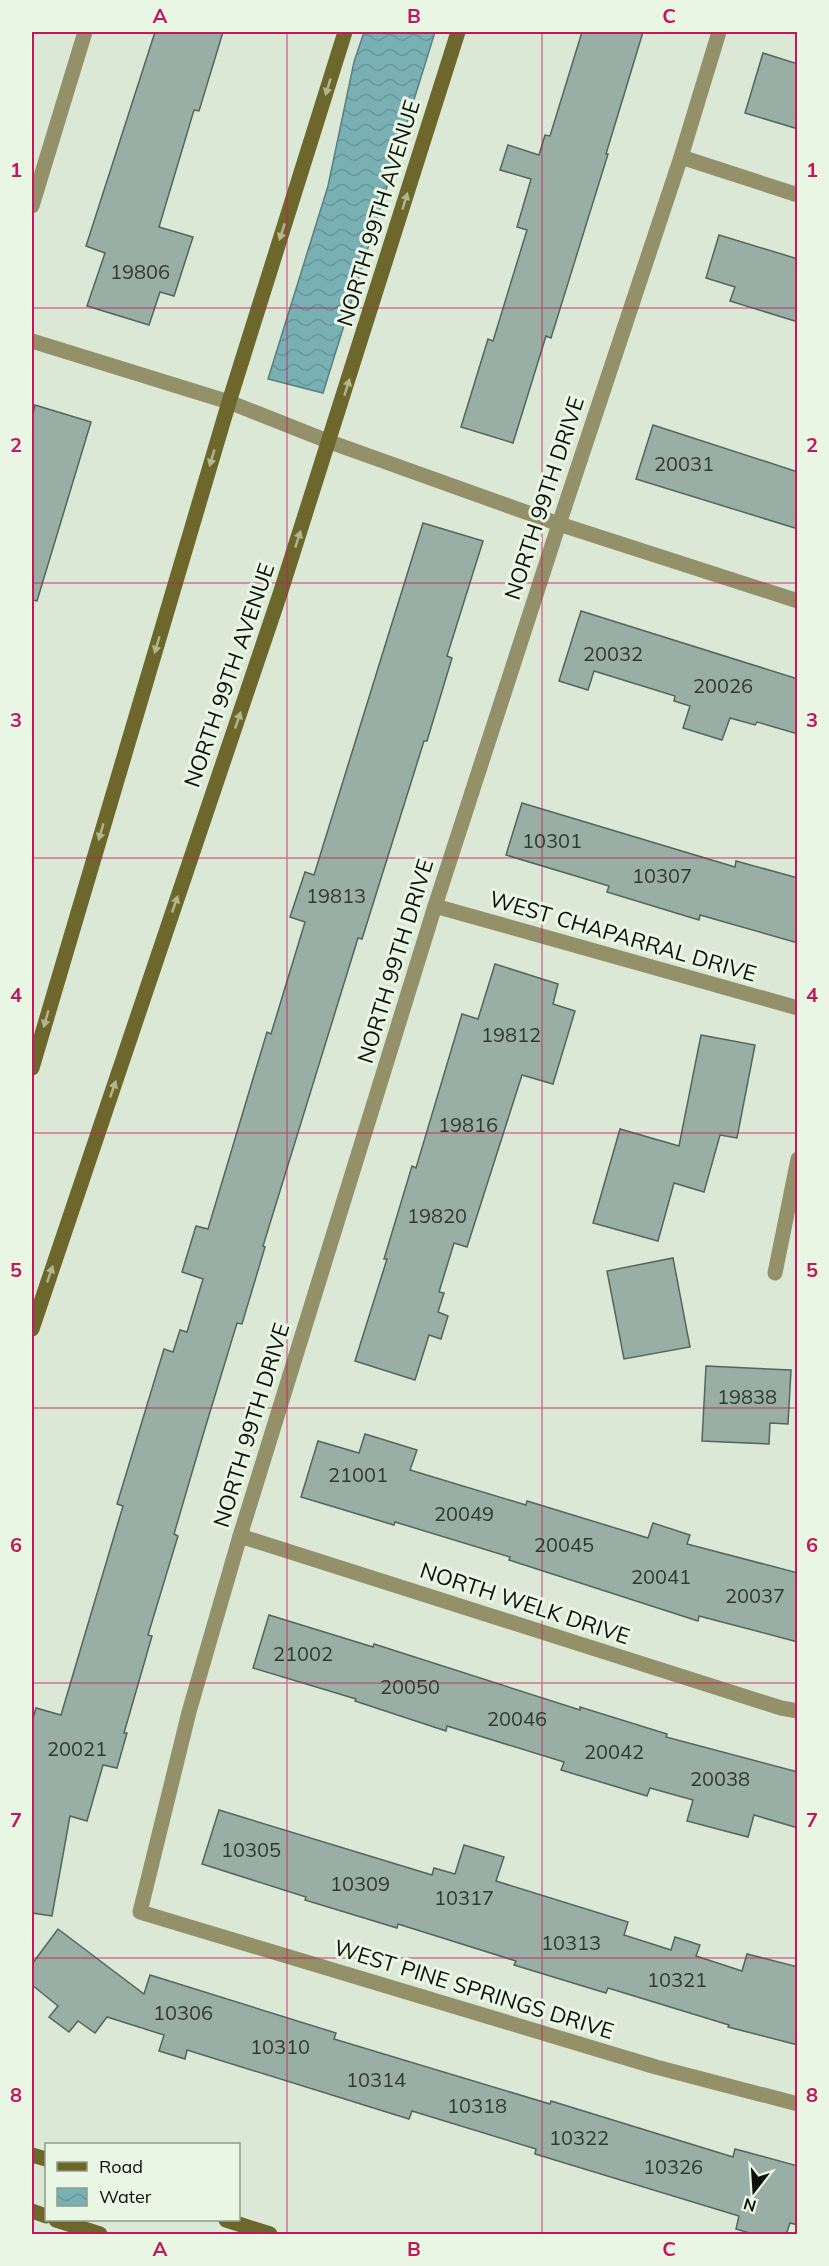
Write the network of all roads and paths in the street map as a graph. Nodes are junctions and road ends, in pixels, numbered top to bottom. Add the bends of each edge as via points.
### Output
1 (85, 32) edge
2 (345, 32) edge
3 (458, 32) edge
4 (719, 32) edge
5 (681, 157) junction
6 (798, 195) edge
7 (32, 206) edge
8 (32, 341) edge
9 (229, 402) junction
10 (330, 442) junction
11 (559, 524) junction
12 (798, 601) edge
13 (435, 906) junction
14 (798, 1008) edge
15 (32, 1068) edge
16 (798, 1159) edge
17 (774, 1273) dead end
18 (32, 1329) edge
19 (240, 1536) junction
20 (798, 1711) edge
21 (140, 1912) joint
22 (798, 2104) edge
23 (59, 2221) edge
24 (228, 2221) edge
25 (100, 2235) edge
26 (270, 2235) edge

1 - 7 street
2 -> 9 main road
10 -> 3 main road, NORTH 99TH AVENUE
4 - 5 street, NORTH 99TH DRIVE
5 - 6 street
5 - 11 street, NORTH 99TH DRIVE
8 - 9 street
9 - 10 street
9 -> 15 main road
10 - 11 street
18 -> 10 main road, NORTH 99TH AVENUE
11 - 12 street
11 - 13 street, NORTH 99TH DRIVE
13 - 14 street, WEST CHAPARRAL DRIVE
13 - 19 street, NORTH 99TH DRIVE
16 - 17 street
19 - 20 street, NORTH WELK DRIVE
19 - 21 street, NORTH 99TH DRIVE via 189,1712
21 - 22 street, WEST PINE SPRINGS DRIVE via 656,2067
23 - 25 main road
24 - 26 main road

